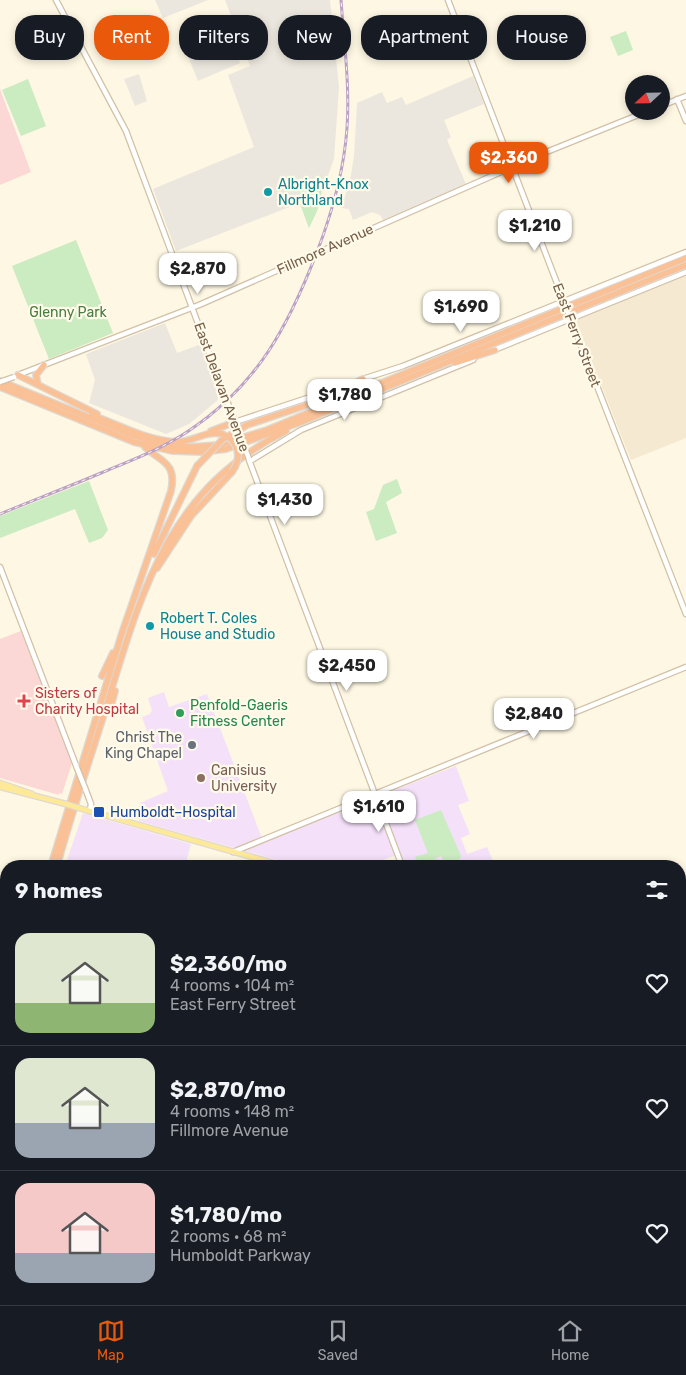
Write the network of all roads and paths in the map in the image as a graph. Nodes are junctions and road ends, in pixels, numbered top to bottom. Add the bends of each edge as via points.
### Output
1 (56, 0) edge
2 (448, 0) edge
3 (686, 96) edge
4 (678, 99) junction
5 (670, 102) edge
6 (626, 120) edge
7 (686, 122) edge
8 (512, 167) junction
9 (686, 252) edge
10 (686, 258) edge
11 (686, 265) edge
12 (686, 272) edge
13 (565, 303) junction
14 (192, 307) junction
15 (571, 318) junction
16 (495, 350) junction
17 (44, 365) junction
18 (436, 368) junction
19 (16, 376) junction
20 (363, 380) junction
21 (0, 382) edge
22 (382, 382) junction
23 (38, 384) junction
24 (0, 387) edge
25 (37, 396) junction
26 (309, 403) junction
27 (235, 422) junction
28 (301, 422) junction
29 (121, 426) junction
30 (206, 434) junction
31 (144, 445) junction
32 (249, 460) junction
33 (0, 567) edge
34 (144, 571) junction
35 (150, 577) junction
36 (686, 614) edge
37 (122, 633) junction
38 (686, 667) edge
39 (119, 668) junction
40 (102, 676) dead end
41 (111, 706) dead end
42 (0, 783) edge
43 (0, 787) edge
44 (374, 794) junction
45 (33, 795) junction
46 (90, 811) junction
47 (233, 852) junction
48 (53, 860) edge
49 (59, 860) edge
50 (262, 860) edge
51 (400, 860) edge

1 - 14 street, East Delavan Avenue via 126,131
2 - 8 street, East Ferry Street
3 - 4 street
4 - 5 street
4 - 7 street
6 - 8 street, Fillmore Avenue
8 - 13 street, East Ferry Street
8 - 14 street, Fillmore Avenue
9 - 13 street
10 - 22 highway
11 - 18 highway
12 - 15 street
13 - 15 street, East Ferry Street, bridge
13 - 20 street
14 - 17 street, Fillmore Avenue
14 - 27 street, East Delavan Avenue
15 - 16 street
15 - 36 street, East Ferry Street
16 - 18 highway
16 - 32 street via 308,426
17 - 19 street, Fillmore Avenue
17 - 23 highway via 36,375
18 - 28 highway
19 - 21 street, Fillmore Avenue, bridge
19 - 23 highway
20 - 26 highway
20 - 27 street
21 - 25 highway
22 - 25 highway via 247,437 222,445 196,447 148,441
22 - 26 highway
23 - 29 highway
24 - 31 highway
25 - 29 highway
26 - 34 highway, bridge via 247,424 222,440 197,466
27 - 30 highway
27 - 32 street, East Delavan Avenue, bridge
28 - 31 highway via 215,451 184,452
28 - 35 highway via 251,450 212,484 175,528
29 - 30 highway via 176,442
30 - 35 highway, bridge via 222,434 232,440 238,451 238,461 232,472 191,516
31 - 34 highway via 165,462 172,481
32 - 44 street, East Delavan Avenue
33 - 46 street, bridge via 91,804
34 - 37 highway
35 - 39 highway
37 - 40 highway
37 - 48 highway
38 - 44 street
39 - 41 highway
39 - 49 highway
42 - 45 main road
43 - 45 main road
44 - 47 street
44 - 51 street, East Delavan Avenue
45 - 46 main road, bridge
46 - 47 main road
47 - 50 main road

